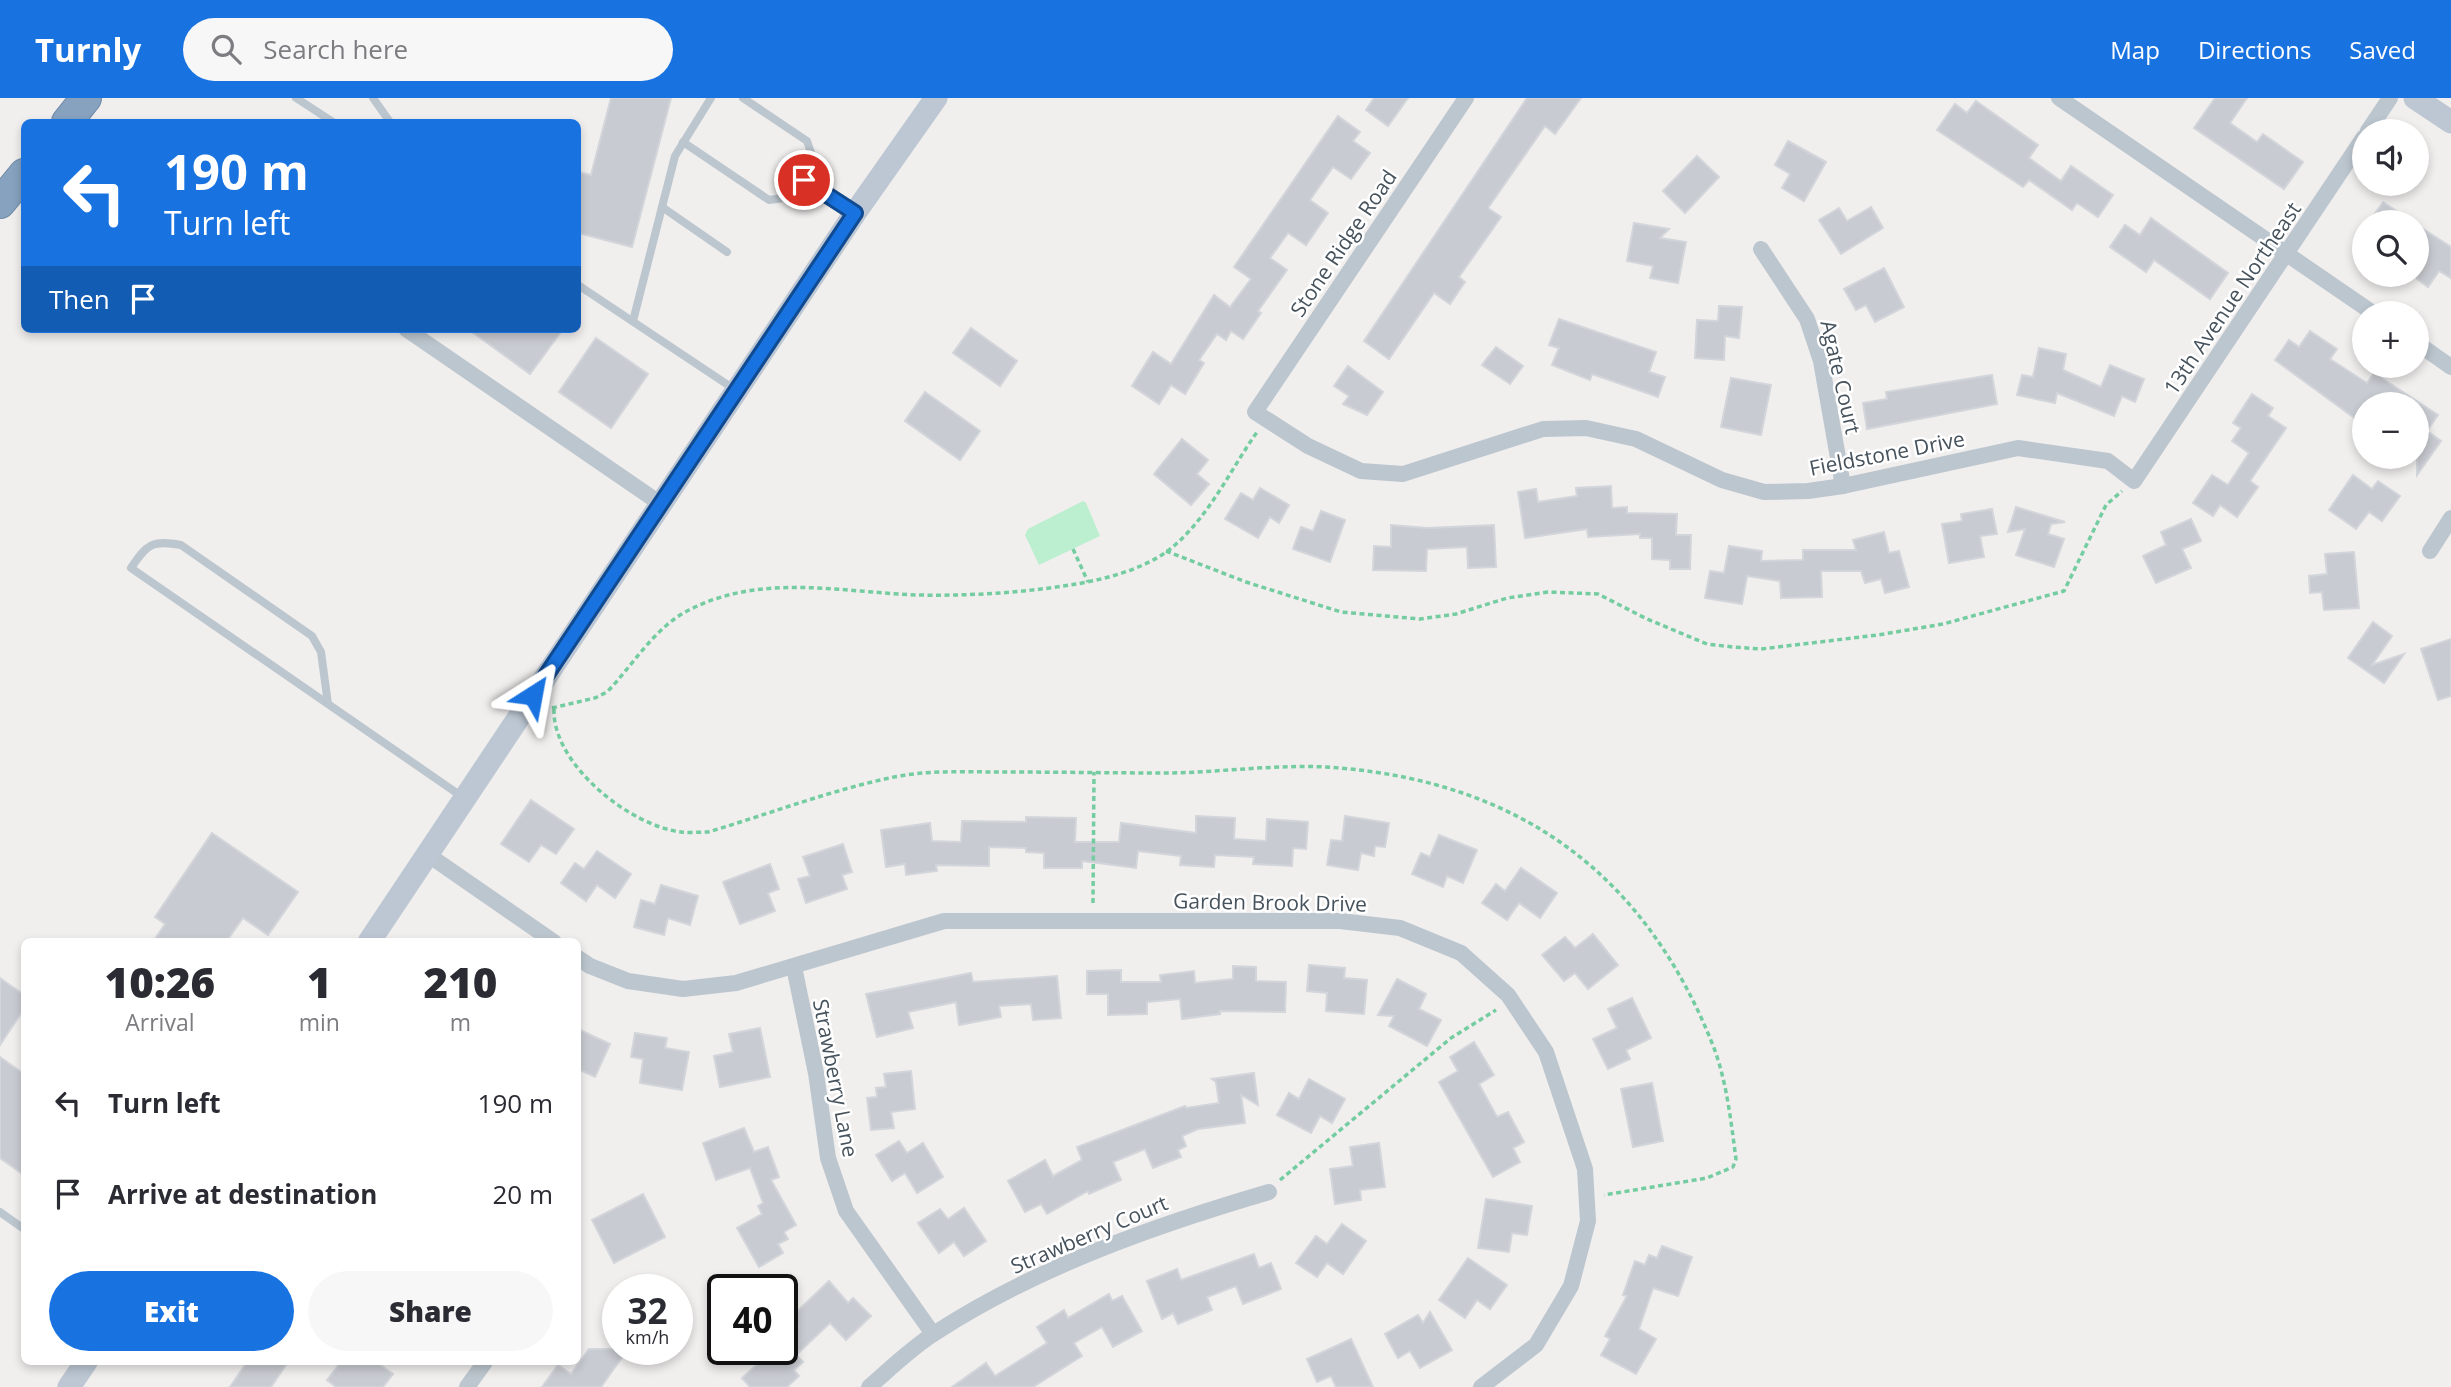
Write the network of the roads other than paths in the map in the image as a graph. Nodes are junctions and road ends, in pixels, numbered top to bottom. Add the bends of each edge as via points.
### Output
1 (86, 98) edge
2 (296, 98) edge
3 (373, 98) edge
4 (711, 98) edge
5 (743, 98) edge
6 (936, 98) edge
7 (1466, 98) edge
8 (2059, 98) edge
9 (2390, 98) edge
10 (2415, 98) edge
11 (68, 119) edge
12 (328, 119) edge
13 (388, 119) edge
14 (2376, 119) edge
15 (2451, 122) edge
16 (683, 142) junction
17 (2352, 156) edge
18 (21, 178) edge
19 (804, 180) junction
20 (0, 203) edge
21 (662, 207) junction
22 (855, 213) junction
23 (1761, 249) dead end
24 (727, 252) dead end
25 (2287, 254) junction
26 (581, 287) edge
27 (2356, 301) edge
28 (633, 321) junction
29 (412, 333) edge
30 (2429, 351) edge
31 (2451, 367) edge
32 (737, 390) junction
33 (1255, 412) joint
34 (2134, 481) joint
35 (1843, 486) junction
36 (661, 504) junction
37 (2451, 518) edge
38 (2430, 551) dead end
39 (328, 704) junction
40 (464, 798) junction
41 (427, 854) junction
42 (372, 938) edge
43 (548, 938) edge
44 (581, 959) edge
45 (794, 967) junction
46 (1269, 1192) road end
47 (0, 1212) edge
48 (21, 1228) edge
49 (933, 1334) junction
50 (84, 1365) edge
51 (483, 1365) edge
52 (69, 1387) edge
53 (467, 1387) edge
54 (869, 1387) edge
55 (1481, 1387) edge

1 - 11 highway
2 - 12 lane
3 - 13 lane
4 - 16 lane
5 - 19 lane via 807,141 815,164
6 - 22 street
7 - 33 street, Stone Ridge Road
8 - 25 street
9 - 14 street
10 - 15 street
16 - 19 lane via 769,200 792,197
16 - 21 lane
17 - 25 street, 13th Avenue Northeast
18 - 20 highway
19 - 22 lane
21 - 24 lane
21 - 28 lane
22 - 32 street
23 - 35 street, Agate Court via 1807,319 1821,361
25 - 27 street
25 - 34 street, 13th Avenue Northeast
26 - 28 lane
28 - 32 lane
29 - 36 street
30 - 31 street
32 - 36 street
33 - 35 street, Fieldstone Drive via 1308,446 1361,471 1403,474 1543,429 1586,428 1636,439 1722,480 1764,492
34 - 35 street, Fieldstone Drive via 2108,461 2018,448
36 - 40 street
37 - 38 street
39 - 39 lane via 321,652 312,636 181,545 162,542 144,548 131,568
39 - 40 lane
40 - 41 street
41 - 42 street
41 - 43 street
44 - 45 street, Garden Brook Drive via 628,981 682,989 736,983
45 - 49 street, Strawberry Lane via 828,1158 846,1211
45 - 55 street, Garden Brook Drive via 944,921 1340,921 1400,928 1461,953 1512,1001 1546,1052 1585,1169 1587,1196 1588,1221 1571,1286 1536,1345
46 - 49 street, Strawberry Court via 1179,1218 1041,1273
47 - 48 lane
49 - 54 street, Strawberry Court
50 - 52 street
51 - 53 street

